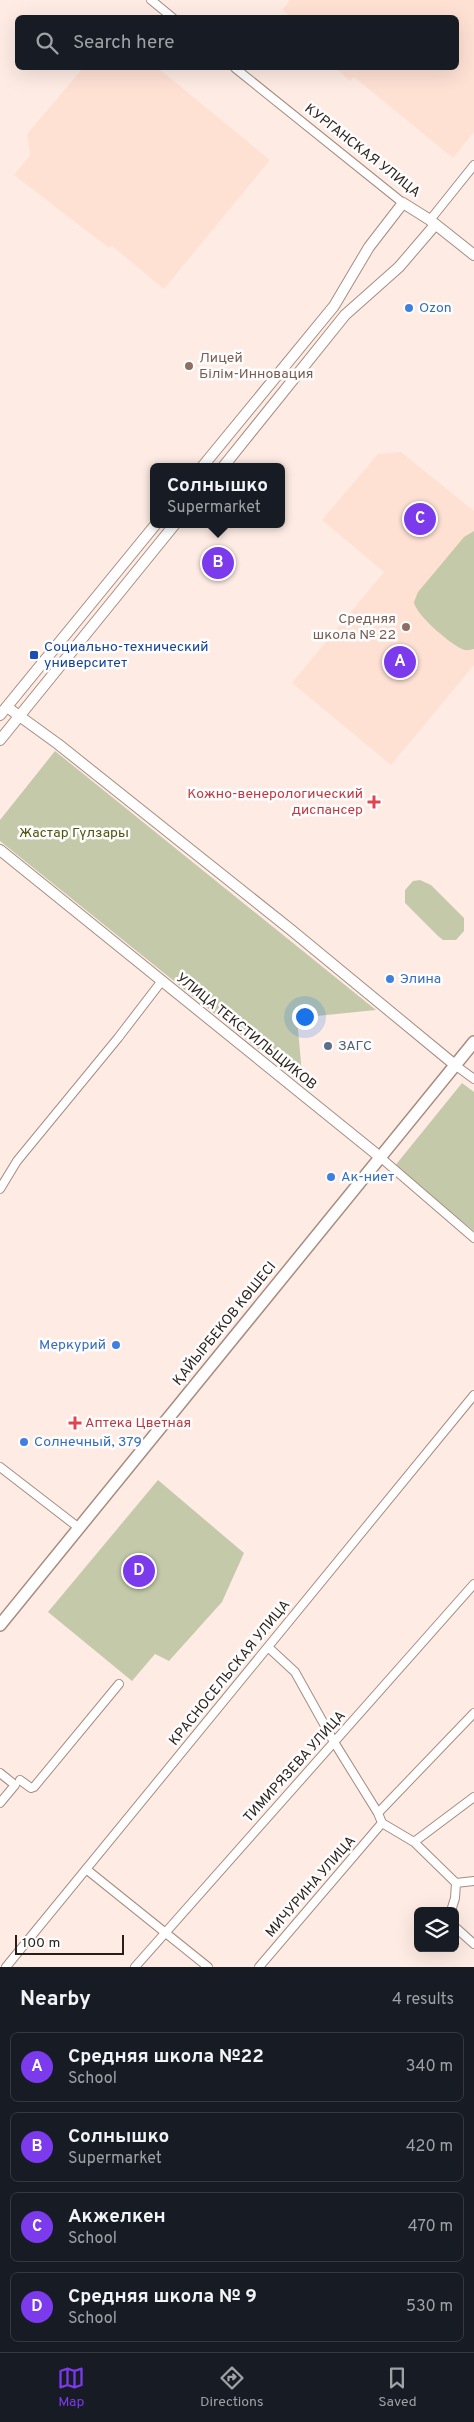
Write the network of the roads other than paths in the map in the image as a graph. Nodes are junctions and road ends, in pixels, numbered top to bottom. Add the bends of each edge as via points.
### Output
1 (151, 0) edge
2 (169, 15) edge
3 (238, 70) edge
4 (474, 165) edge
5 (404, 203) junction
6 (433, 222) junction
7 (474, 255) edge
8 (205, 463) edge
9 (225, 463) edge
10 (153, 528) edge
11 (172, 528) edge
12 (3, 711) edge
13 (20, 716) junction
14 (0, 740) edge
15 (0, 850) edge
16 (161, 982) junction
17 (474, 1042) edge
18 (455, 1065) junction
19 (474, 1079) edge
20 (380, 1157) junction
21 (0, 1189) edge
22 (474, 1238) edge
23 (474, 1395) edge
24 (0, 1467) edge
25 (79, 1528) junction
26 (474, 1584) edge
27 (0, 1625) edge
28 (268, 1647) junction
29 (119, 1684) dead end
30 (474, 1713) edge
31 (334, 1742) junction
32 (0, 1773) edge
33 (18, 1782) junction
34 (474, 1797) edge
35 (0, 1804) edge
36 (378, 1813) junction
37 (382, 1823) junction
38 (414, 1842) junction
39 (86, 1869) junction
40 (474, 1881) edge
41 (456, 1883) junction
42 (452, 1907) edge
43 (459, 1931) edge
44 (166, 1932) junction
45 (474, 1944) edge
46 (6, 1967) edge
47 (135, 1967) edge
48 (208, 1967) edge
49 (258, 1967) edge

1 - 2 street
3 - 5 street, КУРГАНСКАЯ УЛИЦА
4 - 6 street
5 - 6 street, КУРГАНСКАЯ УЛИЦА
5 - 8 street via 369,247 334,306
6 - 7 street, КУРГАНСКАЯ УЛИЦА
6 - 9 street via 399,267 345,315
10 - 12 street
11 - 13 street
12 - 13 street
13 - 14 street
13 - 18 street via 290,929
15 - 16 street, УЛИЦА ТЕКСТИЛЬЩИКОВ
16 - 20 street, УЛИЦА ТЕКСТИЛЬЩИКОВ
16 - 21 street via 17,1161
17 - 18 main road, ҚАЙЫРБЕКОВ КӨШЕСІ
18 - 19 street
18 - 20 main road, ҚАЙЫРБЕКОВ КӨШЕСІ
20 - 22 street, УЛИЦА ТЕКСТИЛЬЩИКОВ
20 - 25 main road, ҚАЙЫРБЕКОВ КӨШЕСІ
23 - 28 street, КРАСНОСЕЛЬСКАЯ УЛИЦА
24 - 25 street
25 - 27 main road, ҚАЙЫРБЕКОВ КӨШЕСІ
26 - 31 street, ТИМИРЯЗЕВА УЛИЦА
28 - 31 street via 295,1672
28 - 39 street, КРАСНОСЕЛЬСКАЯ УЛИЦА
29 - 33 street via 34,1787
30 - 36 street
31 - 36 street
31 - 44 street, ТИМИРЯЗЕВА УЛИЦА
32 - 33 street
33 - 35 street
34 - 38 street
36 - 37 street
37 - 38 street
37 - 49 street, МИЧУРИНА УЛИЦА
38 - 41 street
39 - 44 street
39 - 46 street, КРАСНОСЕЛЬСКАЯ УЛИЦА
40 - 41 street
41 - 42 street
43 - 45 street
44 - 47 street, ТИМИРЯЗЕВА УЛИЦА
44 - 48 street

